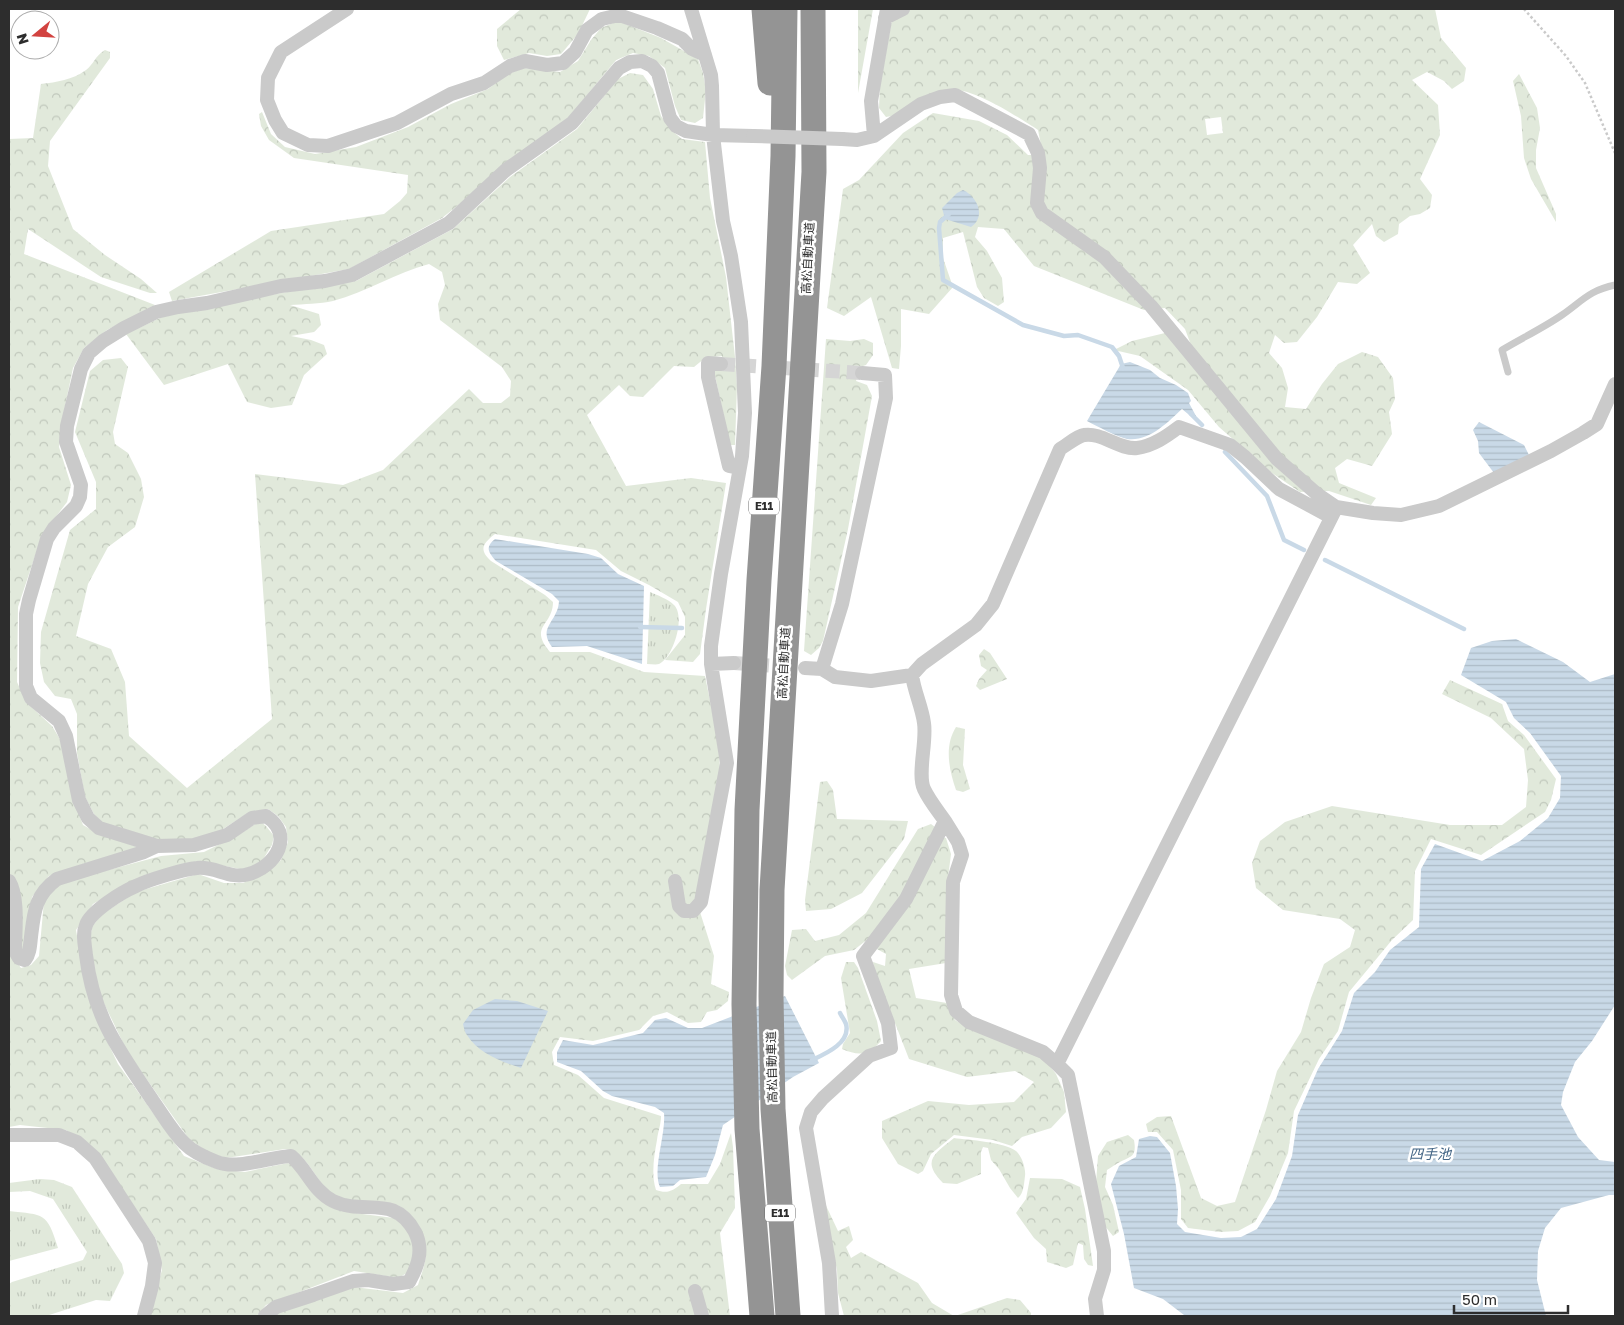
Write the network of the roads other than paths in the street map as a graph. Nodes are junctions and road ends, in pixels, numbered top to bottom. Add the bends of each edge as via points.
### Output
1 (347, 9) edge
2 (691, 9) edge
3 (764, 9) edge
4 (785, 9) edge
5 (813, 9) edge
6 (822, 9) edge
7 (903, 9) edge
8 (886, 14) edge
9 (705, 55) junction
10 (713, 135) junction
11 (874, 136) junction
12 (814, 172) junction
13 (1615, 284) edge
14 (721, 364) tunnel mouth
15 (774, 366) junction
16 (1508, 372) dead end
17 (862, 373) tunnel mouth
18 (1615, 384) edge
19 (740, 468) junction
20 (1334, 512) junction
21 (734, 663) tunnel mouth
22 (711, 664) junction
23 (805, 668) tunnel mouth
24 (822, 669) junction
25 (912, 675) junction
26 (945, 821) junction
27 (157, 846) junction
28 (9, 881) edge
29 (674, 881) dead end
30 (1057, 1064) junction
31 (9, 1134) edge
32 (695, 1290) dead end
33 (144, 1316) edge
34 (265, 1316) edge
35 (702, 1316) edge
36 (762, 1316) edge
37 (788, 1316) edge
38 (832, 1316) edge
39 (1097, 1316) edge

1 - 9 street via 280,52 268,78 267,100 274,120 283,134 308,145 328,146 397,123 451,94 484,83 510,66 525,61 547,65 563,63 575,52 587,30 602,19 619,16 657,28 682,39 692,50
2 - 9 street
3 - 15 highway via 770,84
4 - 15 highway, E11 via 783,156
5 - 12 highway, 高松自動車道 / E11
6 - 12 highway via 821,105
7 - 8 street
8 - 11 street via 870,101
9 - 10 street via 712,86
10 - 11 street, bridge via 857,140
10 - 19 street via 722,221 741,322 745,413
10 - 27 street via 676,126 670,118 658,73 642,61 630,62 619,68 572,122 506,170 448,223 352,275 156,312 124,328 89,353 81,370 67,426 66,442 81,485 80,497 47,539 29,600 26,614 26,686 31,698 59,721 66,736 79,800 88,818 99,828
11 - 20 street via 921,104 955,95 1029,134 1038,153 1037,203 1042,213 1104,257 1151,306 1276,460
12 - 37 highway, 高松自動車道 / E11 via 772,890 773,1109
13 - 16 lane via 1583,298 1562,315 1502,350
14 - 19 street via 708,363 708,377 729,466
15 - 36 highway, E11 via 747,810 744,1004 747,1129
17 - 24 street via 885,375 886,398 842,604
18 - 20 street via 1597,424 1551,451 1439,506 1401,515
19 - 22 street via 721,574
20 - 25 street via 1279,490 1230,445 1180,427 1155,443 1137,448 1083,435 1060,449 993,604 976,625 922,664
20 - 30 street
21 - 22 street
22 - 29 street via 727,763 701,902 693,911 684,911 679,906
23 - 24 street
24 - 25 street via 835,677 871,680
25 - 26 street via 926,740 921,768 923,787
26 - 30 street via 962,855 953,882 951,994 956,1011 969,1022 1043,1052
26 - 38 street via 906,899 863,956 888,1023 891,1048 869,1056 823,1098 811,1112 806,1128 829,1263
27 - 28 street via 57,879 46,887 38,900 30,954 25,960 19,958 15,951 14,897
27 - 34 street via 194,846 227,835 260,816 273,820 281,839 275,856 249,874 234,877 198,868 135,886 99,908 86,924 84,935 93,993 105,1025 123,1058 185,1144 202,1155 219,1163 239,1164 292,1156 319,1192 346,1206 400,1212 419,1240 416,1271 409,1282 393,1284 353,1280 276,1307
30 - 39 street via 1068,1075 1073,1092 1104,1251 1104,1270 1095,1299
31 - 33 street via 59,1135 77,1142 95,1158 149,1241 155,1263
32 - 35 street

